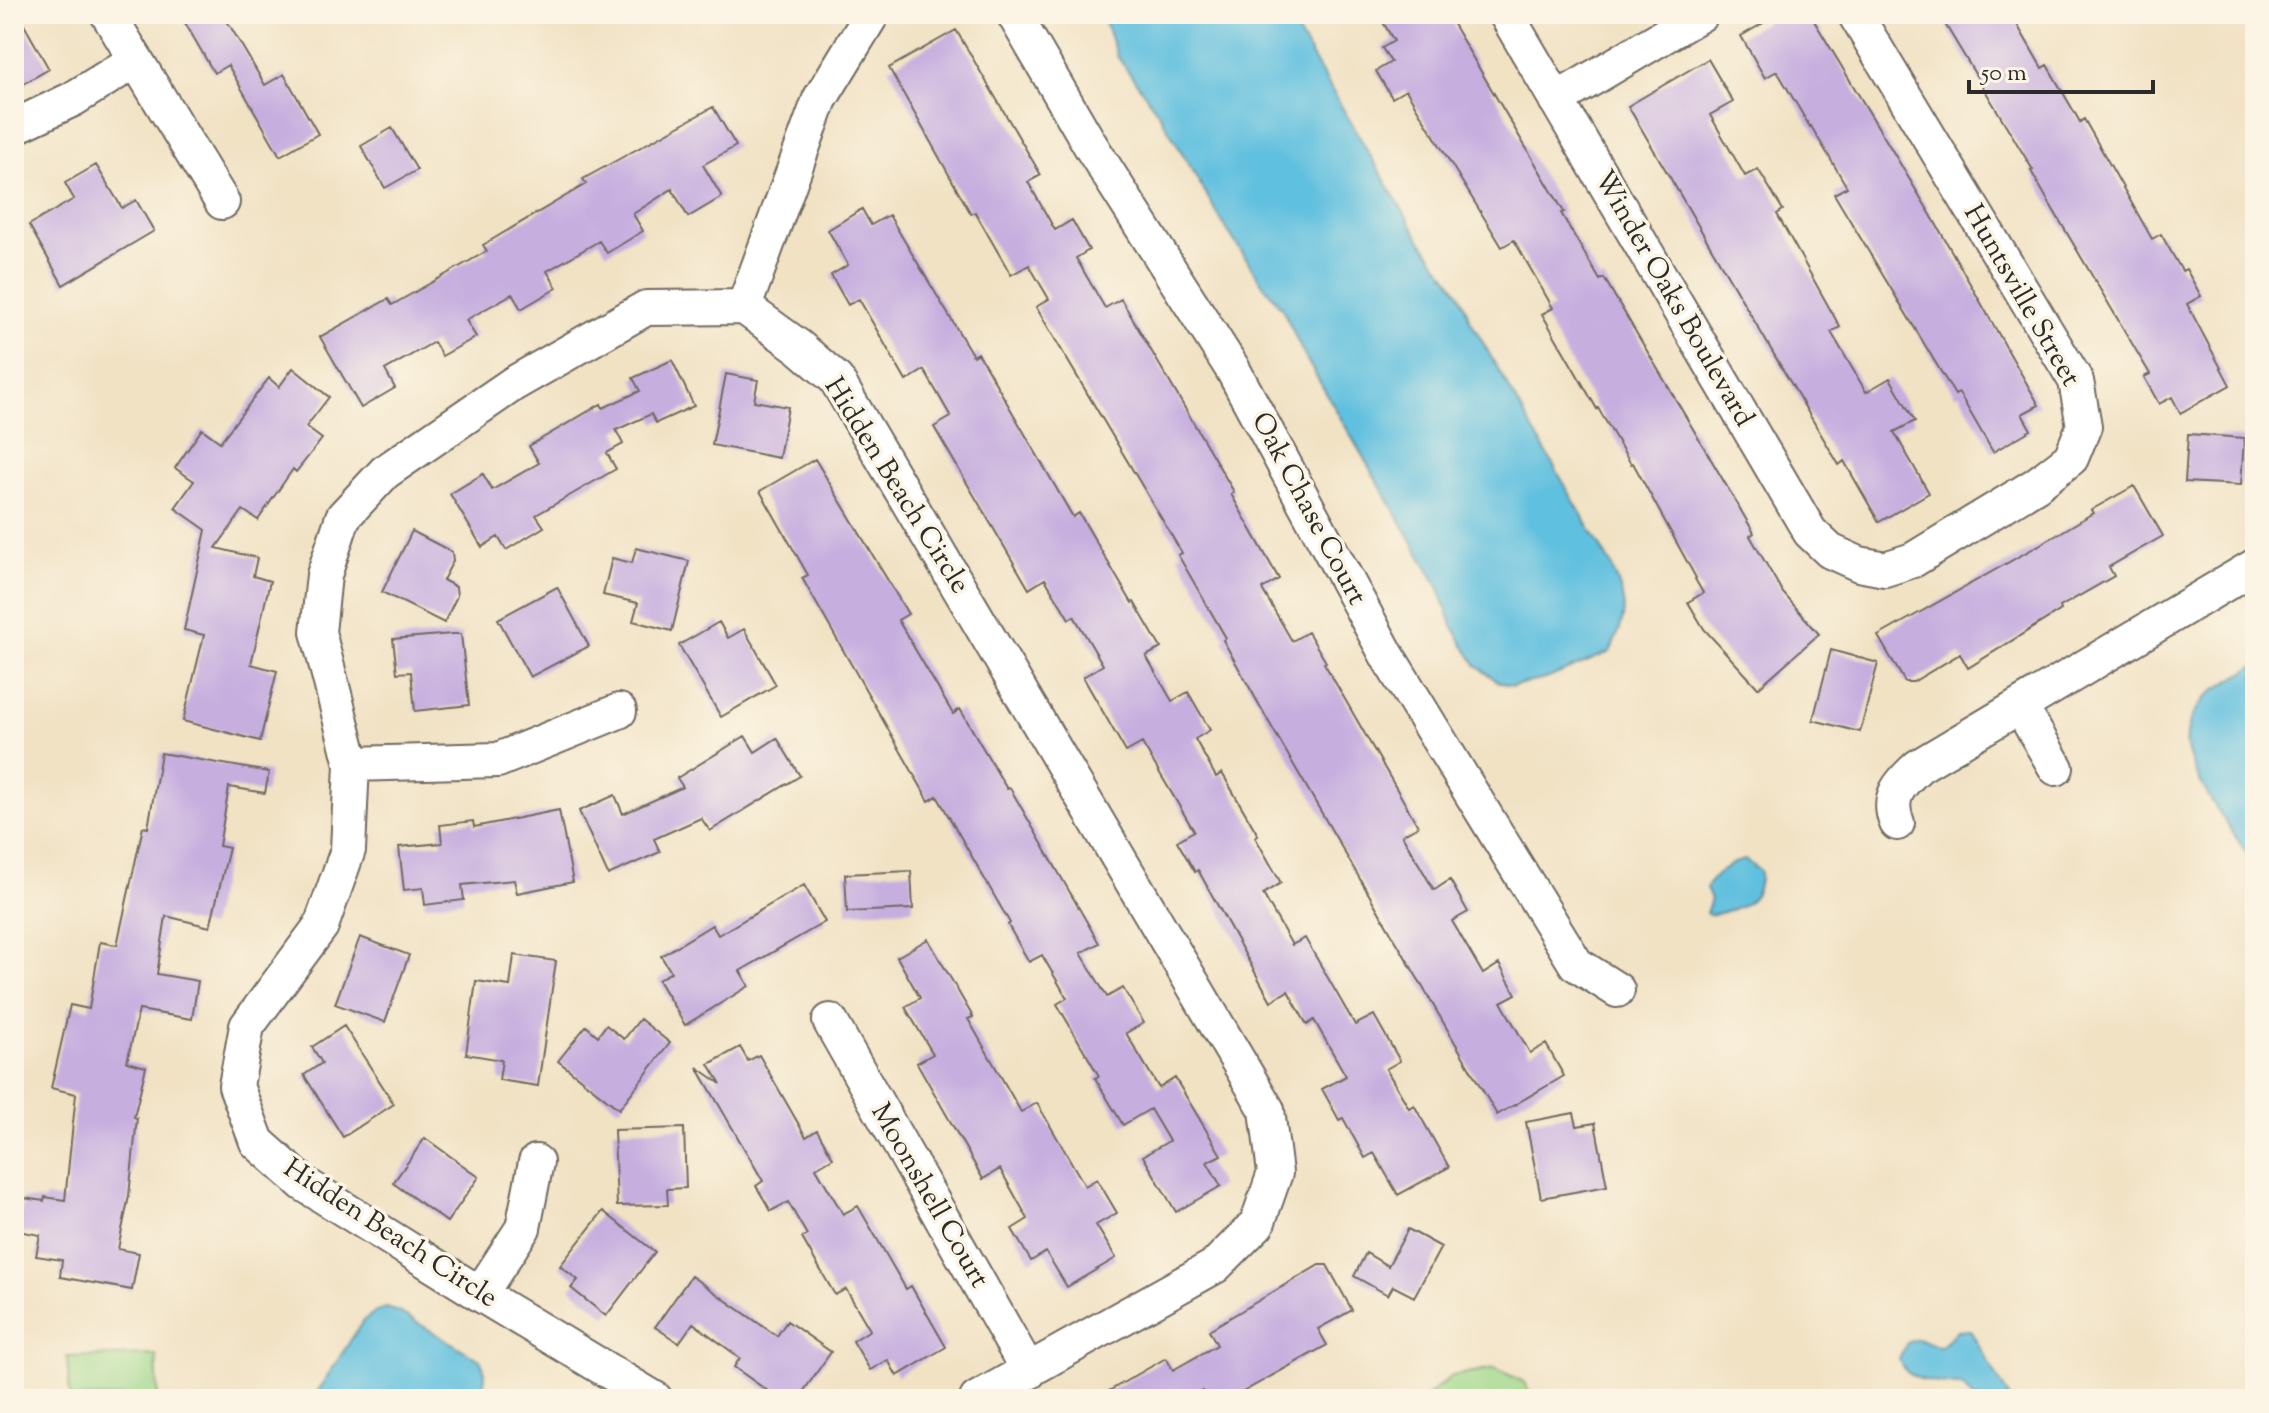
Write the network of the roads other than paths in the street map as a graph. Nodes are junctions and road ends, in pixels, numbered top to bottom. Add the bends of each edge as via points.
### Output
1 (108, 14) edge
2 (872, 14) edge
3 (1014, 14) edge
4 (1506, 14) edge
5 (1701, 14) edge
6 (1855, 14) edge
7 (136, 60) junction
8 (1556, 100) junction
9 (14, 127) edge
10 (222, 202) dead end
11 (744, 307) junction
12 (1859, 564) joint
13 (2255, 566) edge
14 (2020, 706) junction
15 (619, 711) dead end
16 (352, 764) junction
17 (2056, 768) dead end
18 (1897, 823) dead end
19 (1617, 990) dead end
20 (830, 1021) dead end
21 (536, 1162) dead end
22 (480, 1294) junction
23 (1029, 1372) junction
24 (655, 1399) edge
25 (977, 1399) edge

1 - 7 street
2 - 11 street via 820,99
3 - 19 street, Oak Chase Court via 1232,368 1388,657 1576,964
4 - 8 street, Winder Oaks Boulevard
5 - 8 street
6 - 12 street, Huntsville Street via 2076,381 2084,426 2071,458 2024,493 1913,560 1885,569
7 - 9 street
7 - 10 street
8 - 12 street, Winder Oaks Boulevard via 1810,532 1830,551
11 - 16 street, Hidden Beach Circle via 646,308 500,392 385,472 343,517 324,575 318,632
11 - 23 street, Hidden Beach Circle via 836,379 1267,1110 1275,1173 1257,1224 1215,1266
13 - 14 street
14 - 17 street
14 - 18 street via 1899,783 1893,799
15 - 16 street via 498,760
16 - 22 street, Hidden Beach Circle via 348,850 321,926 247,1026 236,1086 257,1142 304,1184
20 - 23 street, Moonshell Court
21 - 22 street via 523,1228
22 - 24 street, Hidden Beach Circle
23 - 25 street, Hidden Beach Circle

